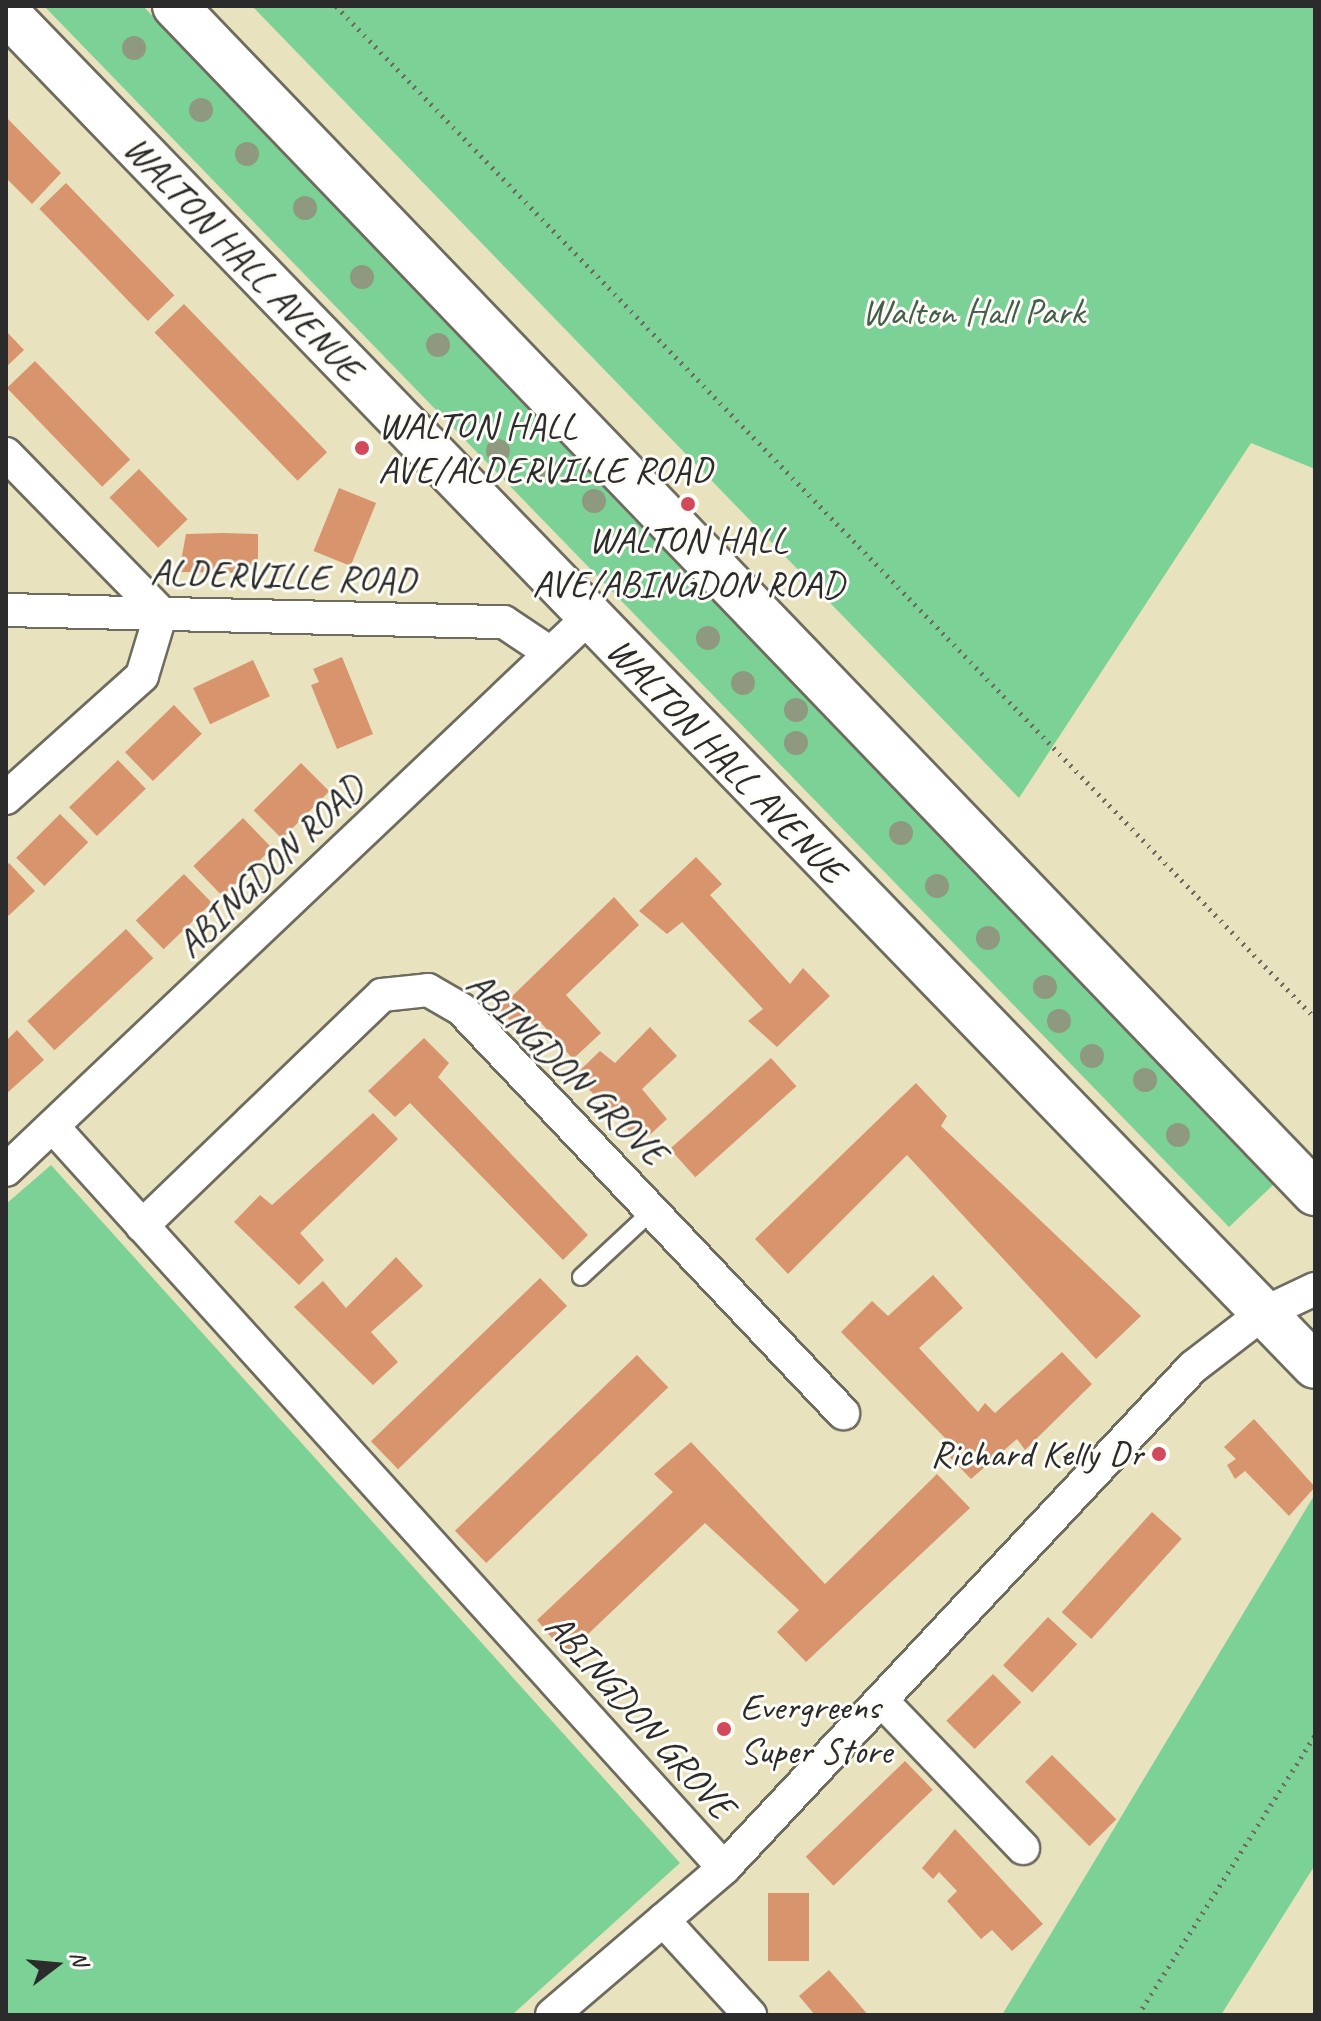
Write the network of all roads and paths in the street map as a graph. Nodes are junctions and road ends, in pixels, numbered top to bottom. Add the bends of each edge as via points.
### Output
1 (175, 6) edge
2 (336, 6) edge
3 (6, 12) edge
4 (6, 454) edge
5 (6, 610) edge
6 (161, 613) junction
7 (588, 618) junction
8 (549, 652) junction
9 (6, 798) edge
10 (1315, 1018) edge
11 (55, 1129) junction
12 (6, 1170) edge
13 (1315, 1193) edge
14 (654, 1209) junction
15 (142, 1226) junction
16 (581, 1277) dead end
17 (1315, 1289) edge
18 (1262, 1314) junction
19 (1315, 1366) edge
20 (843, 1413) dead end
21 (884, 1703) junction
22 (1315, 1735) edge
23 (1023, 1848) dead end
24 (724, 1868) junction
25 (663, 1920) junction
26 (552, 2015) edge
27 (750, 2015) edge
28 (1138, 2015) edge

1 - 13 highway
2 - 10 path
3 - 7 highway, WALTON HALL AVENUE
4 - 6 street
5 - 6 street, ALDERVILLE ROAD
6 - 8 street, ALDERVILLE ROAD via 504,622
6 - 9 street via 142,676
7 - 8 street, ABINGDON ROAD
7 - 18 highway, WALTON HALL AVENUE
8 - 11 street, ABINGDON ROAD
11 - 12 street, ABINGDON ROAD
11 - 15 street, ABINGDON GROVE
14 - 15 street, ABINGDON GROVE via 462,1010 428,990 382,995
14 - 16 lane
14 - 20 street, ABINGDON GROVE
15 - 24 street, ABINGDON GROVE
17 - 18 street
18 - 19 highway, WALTON HALL AVENUE
18 - 21 street via 1193,1367
21 - 23 street
21 - 24 street
22 - 28 path
24 - 25 street
25 - 26 street
25 - 27 street

